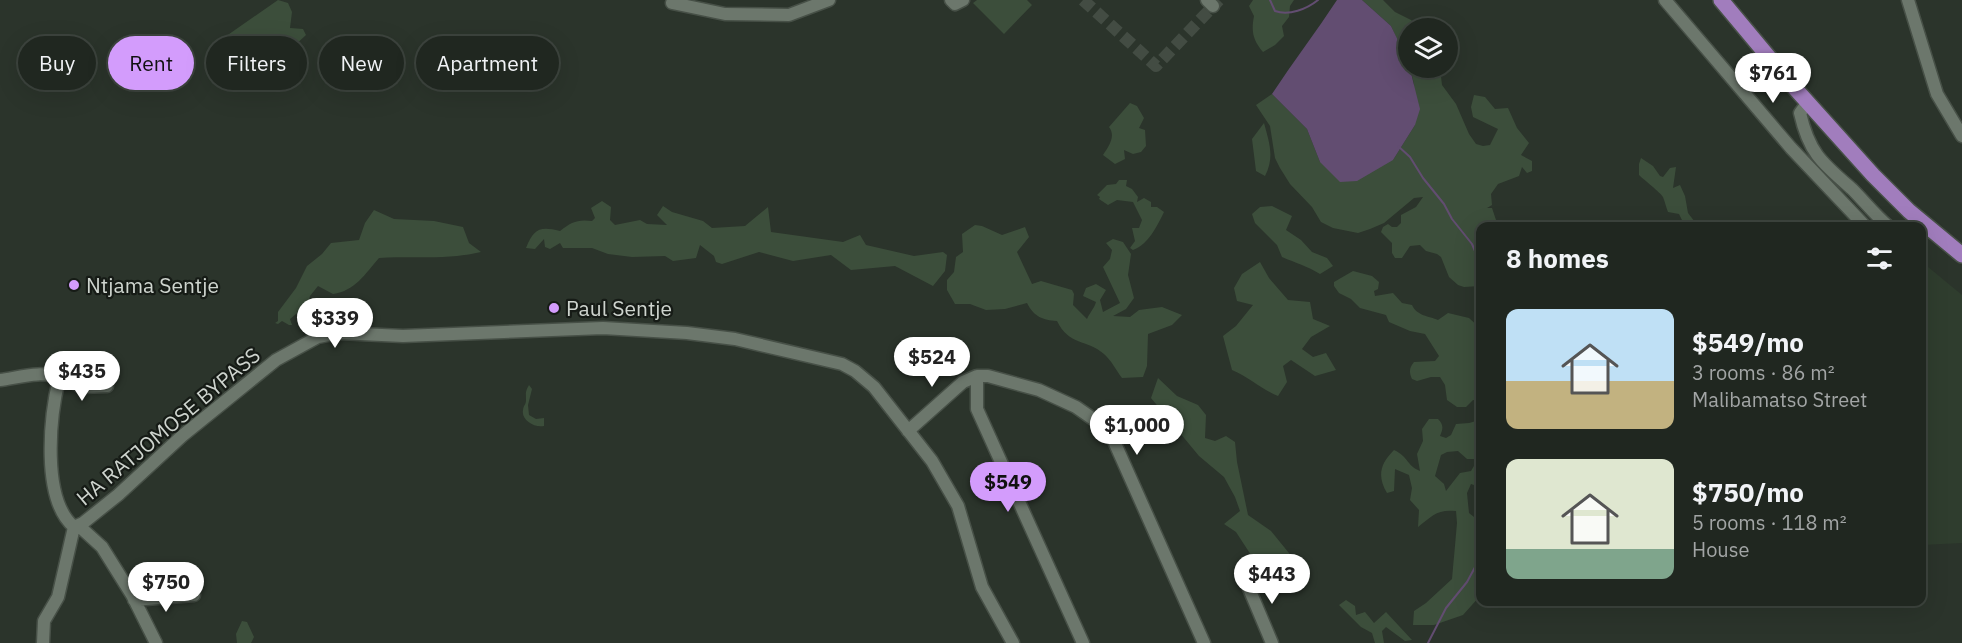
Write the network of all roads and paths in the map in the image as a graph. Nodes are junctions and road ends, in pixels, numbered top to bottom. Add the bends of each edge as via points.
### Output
1 (829, 0) edge
2 (951, 0) edge
3 (963, 0) edge
4 (1665, 0) edge
5 (1721, 0) edge
6 (1908, 0) edge
7 (672, 1) edge
8 (706, 5) edge
9 (1808, 102) junction
10 (1962, 136) edge
11 (1861, 222) edge
12 (1881, 222) edge
13 (1922, 222) edge
14 (1926, 225) edge
15 (1962, 255) edge
16 (976, 376) junction
17 (59, 379) junction
18 (0, 380) edge
19 (107, 386) dead end
20 (908, 431) junction
21 (76, 526) junction
22 (1245, 579) dead end
23 (194, 595) dead end
24 (134, 600) junction
25 (43, 643) edge
26 (156, 643) edge
27 (1013, 643) edge
28 (1083, 643) edge
29 (1204, 643) edge
30 (1272, 643) edge

1 - 8 street via 789,15 725,14
2 - 3 street via 955,4
4 - 11 street via 1791,148
5 - 9 main road
6 - 10 street via 1937,94
7 - 8 street
9 - 12 street via 1800,113 1805,135 1817,155
9 - 13 main road via 1873,175
14 - 15 main road
16 - 20 street via 963,382
16 - 28 street via 976,409
16 - 29 street via 1004,379 1039,390 1076,407 1109,430
17 - 18 street via 46,375
17 - 19 street via 81,387
17 - 21 street, HA RATJOMOSE BYPASS via 51,430 52,471 61,507 69,523
20 - 21 street, HA RATJOMOSE BYPASS via 874,387 842,364 735,339 603,328 403,336 339,333 318,337 276,360
20 - 27 street, HA RATJOMOSE BYPASS via 932,461 957,506 982,587
21 - 24 street via 102,547
21 - 25 street via 58,597 44,621
22 - 30 street
23 - 24 street
24 - 26 street

